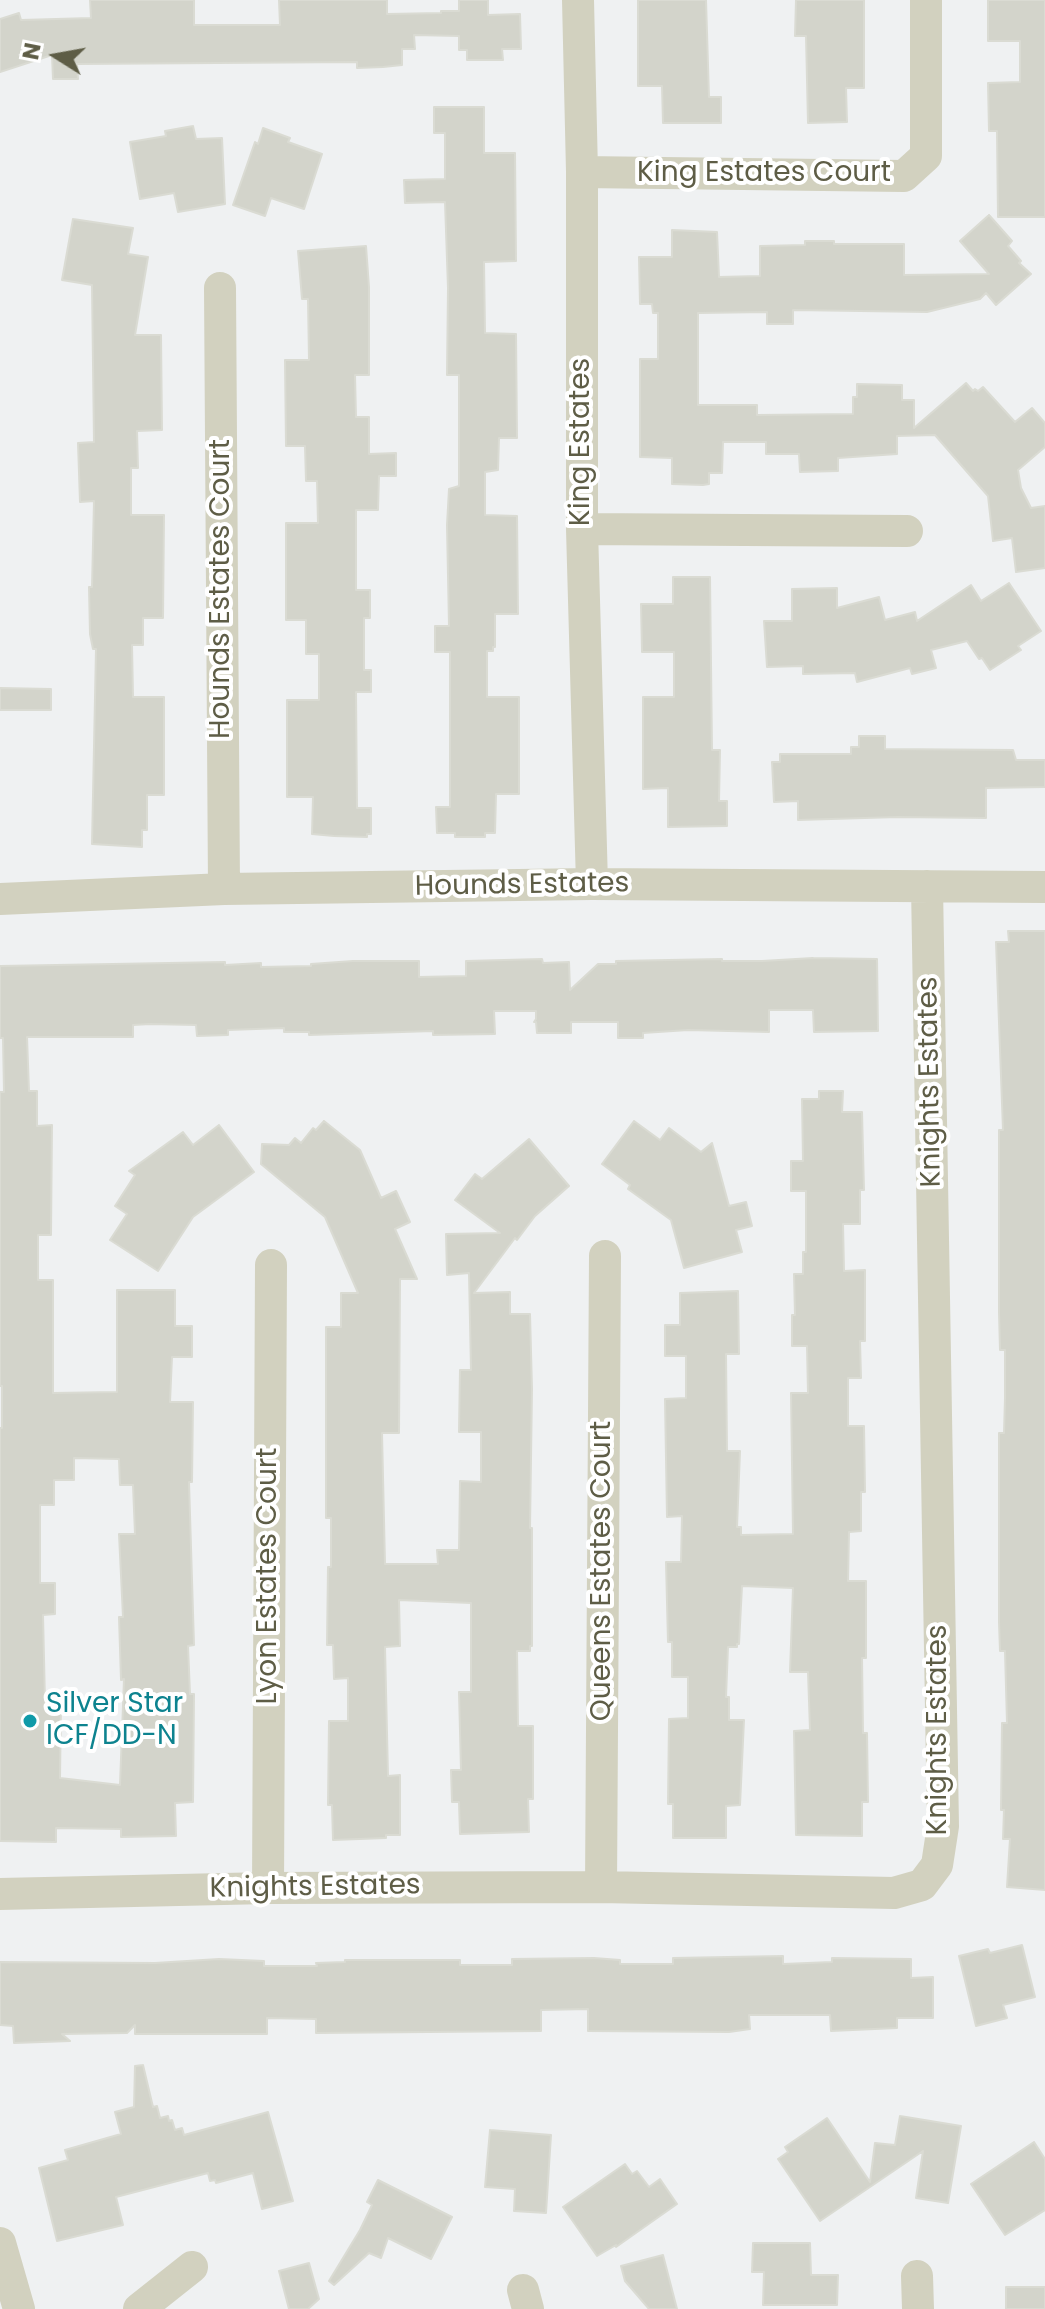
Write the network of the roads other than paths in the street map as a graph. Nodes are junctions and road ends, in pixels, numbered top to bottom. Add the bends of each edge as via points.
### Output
1 (578, 0) edge
2 (926, 0) edge
3 (582, 172) junction
4 (220, 288) dead end
5 (582, 529) junction
6 (907, 531) dead end
7 (592, 884) junction
8 (927, 886) junction
9 (1045, 887) edge
10 (224, 889) junction
11 (0, 899) edge
12 (605, 1256) dead end
13 (271, 1265) dead end
14 (601, 1887) junction
15 (268, 1888) junction
16 (0, 1894) edge
17 (0, 2243) edge
18 (192, 2267) dead end
19 (917, 2276) dead end
20 (19, 2309) edge
21 (139, 2309) edge
22 (918, 2309) edge

1 - 3 street, King Estates
2 - 3 street, King Estates Court via 926,156 904,176
3 - 5 street, King Estates
4 - 10 street, Hounds Estates Court
5 - 6 street
5 - 7 street, King Estates
7 - 8 street, Hounds Estates
7 - 10 street, Hounds Estates
8 - 9 street, Hounds Estates
8 - 14 street, Knights Estates via 943,1826 937,1865 922,1885 894,1893
10 - 11 street, Hounds Estates
12 - 14 street, Queens Estates Court
13 - 15 street, Lyon Estates Court
14 - 15 street, Knights Estates
15 - 16 street, Knights Estates
17 - 20 street
18 - 21 street
19 - 22 street

